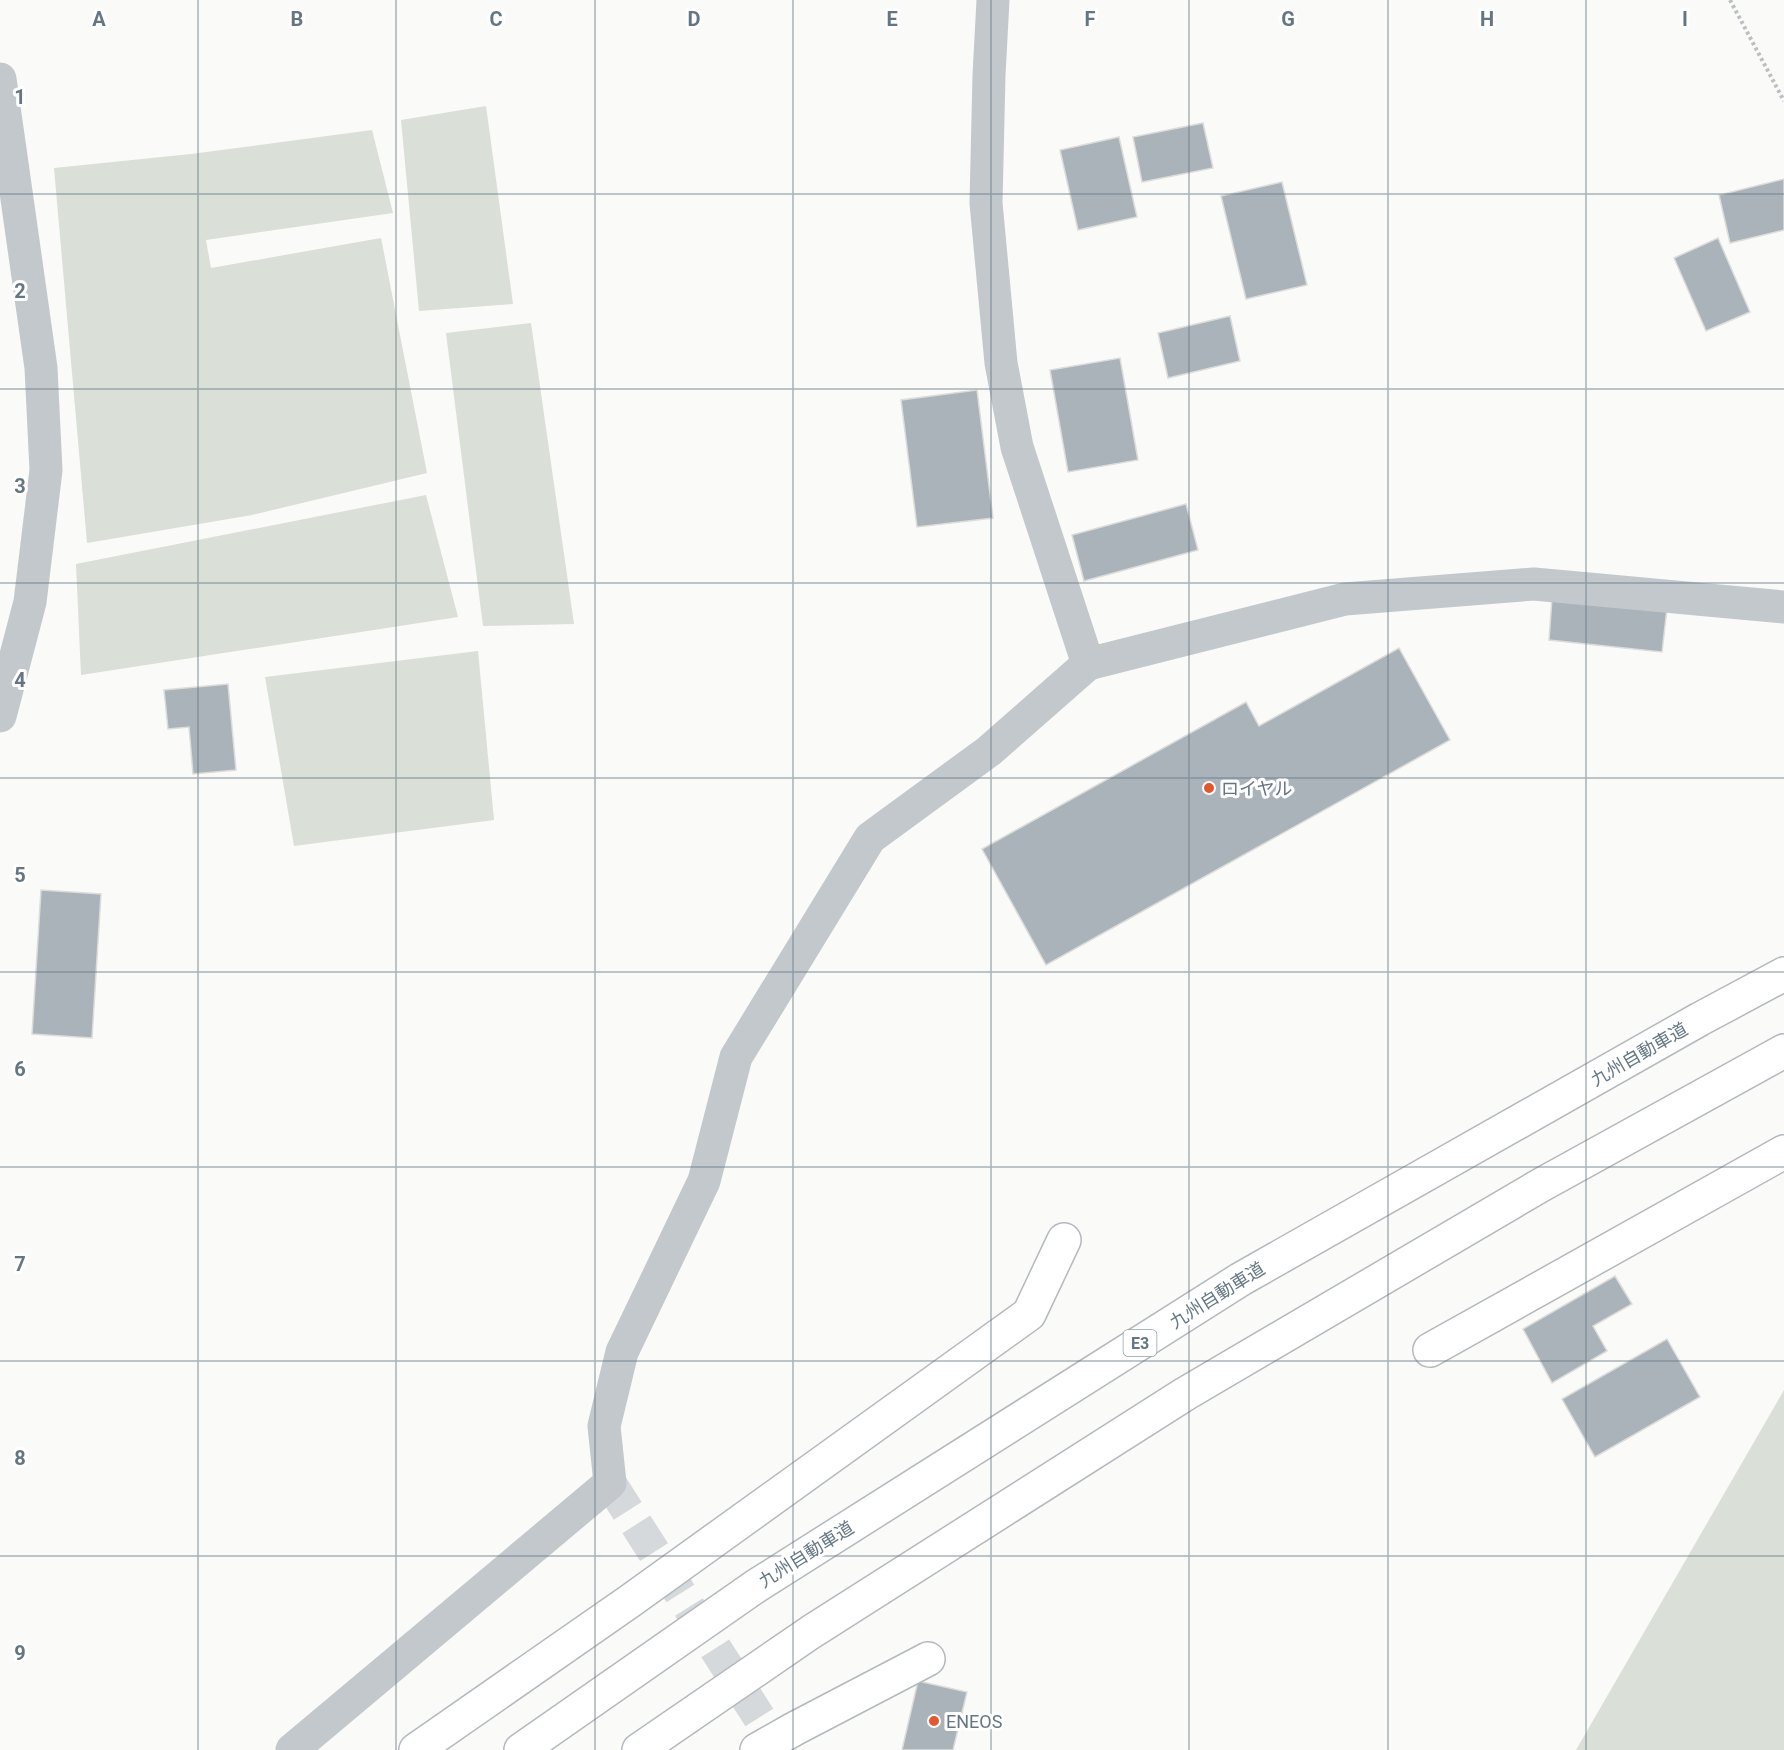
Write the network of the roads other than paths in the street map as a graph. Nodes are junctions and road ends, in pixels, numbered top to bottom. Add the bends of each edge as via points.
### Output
1 (993, 0) edge
2 (0, 79) edge
3 (1784, 607) edge
4 (1088, 664) junction
5 (0, 716) edge
6 (1784, 974) edge
7 (1784, 1051) edge
8 (1784, 1152) edge
9 (1064, 1240) dead end
10 (1430, 1350) dead end
11 (928, 1659) dead end
12 (292, 1750) edge
13 (416, 1750) edge
14 (521, 1750) edge
15 (639, 1750) edge
16 (757, 1750) edge

1 - 4 street via 986,203 1001,363 1017,447
2 - 5 street via 41,368 46,470 30,602
3 - 4 street via 1533,584 1345,599
4 - 12 street via 989,751 870,838 736,1057 704,1181 622,1352 604,1426 610,1483
6 - 14 highway, 九州自動車道 / E3 via 1241,1279 756,1586
7 - 15 highway via 1541,1185 1185,1394 811,1632
8 - 10 highway
9 - 13 highway via 1029,1314
11 - 16 highway

